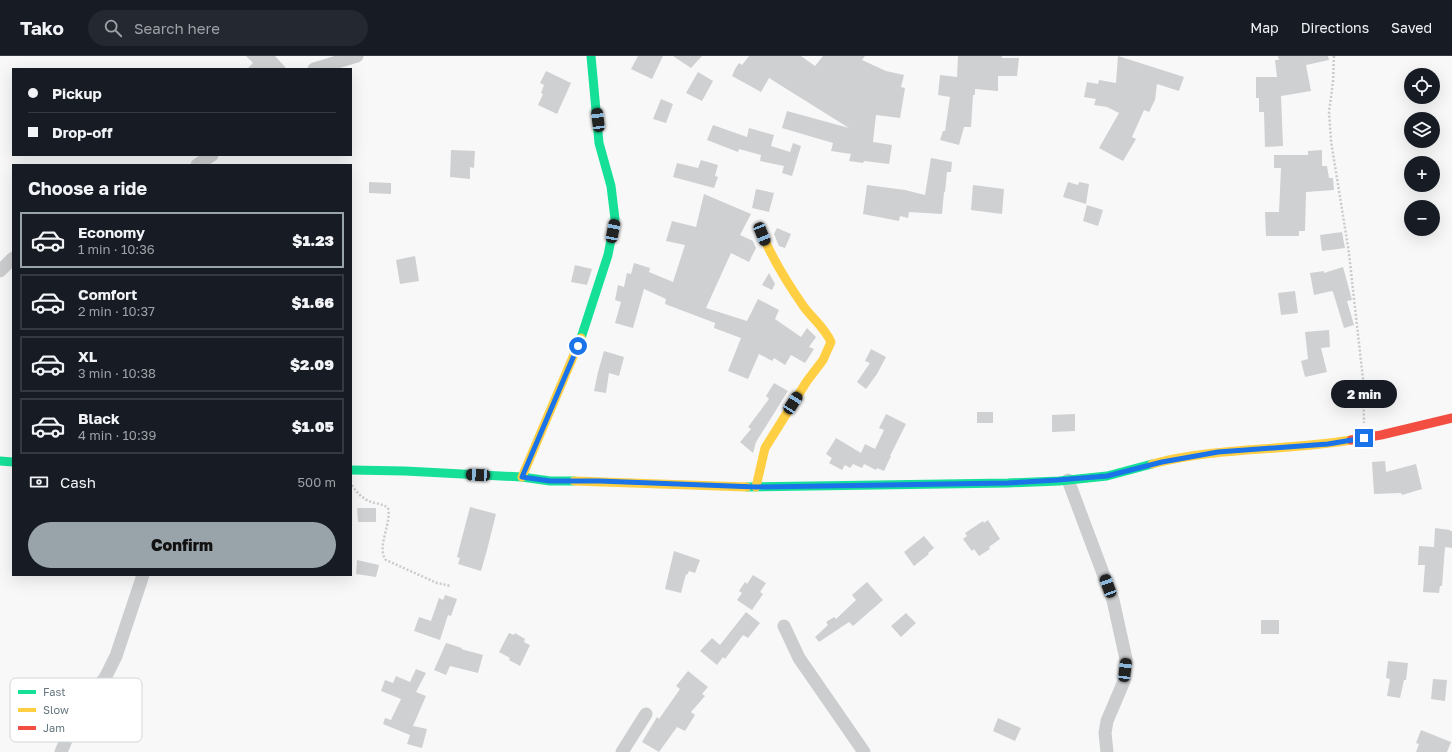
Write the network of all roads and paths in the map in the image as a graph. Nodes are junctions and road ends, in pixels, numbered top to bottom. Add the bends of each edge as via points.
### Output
1 (357, 56) edge
2 (591, 56) edge
3 (1334, 56) edge
4 (317, 68) edge
5 (210, 156) edge
6 (198, 164) edge
7 (762, 234) dead end
8 (12, 259) edge
9 (0, 271) edge
10 (1452, 418) edge
11 (1364, 438) junction
12 (0, 461) edge
13 (12, 462) edge
14 (352, 470) edge
15 (522, 477) junction
16 (1068, 480) junction
17 (352, 485) edge
18 (756, 487) junction
19 (143, 576) edge
20 (451, 586) dead end
21 (784, 626) dead end
22 (105, 678) edge
23 (646, 714) dead end
24 (65, 742) edge
25 (60, 752) edge
26 (622, 752) edge
27 (864, 752) edge
28 (1107, 752) edge

1 - 4 street
2 - 15 street via 600,143 611,186 615,219 608,255 584,332
3 - 11 path via 1329,112 1331,141 1349,253 1363,379
5 - 6 street
7 - 18 street via 791,289 829,334 831,342 823,360 765,448
8 - 9 street
10 - 11 street
11 - 16 street via 1328,444 1218,452 1162,462 1107,476
12 - 13 street
14 - 15 street
15 - 18 street via 550,481
16 - 18 street via 1000,484
16 - 28 street via 1113,600 1126,659 1124,681 1107,720
17 - 20 path via 369,501 388,508 383,543 384,558 418,576
19 - 22 street via 114,662
21 - 27 street via 799,658
23 - 26 street
24 - 25 street

